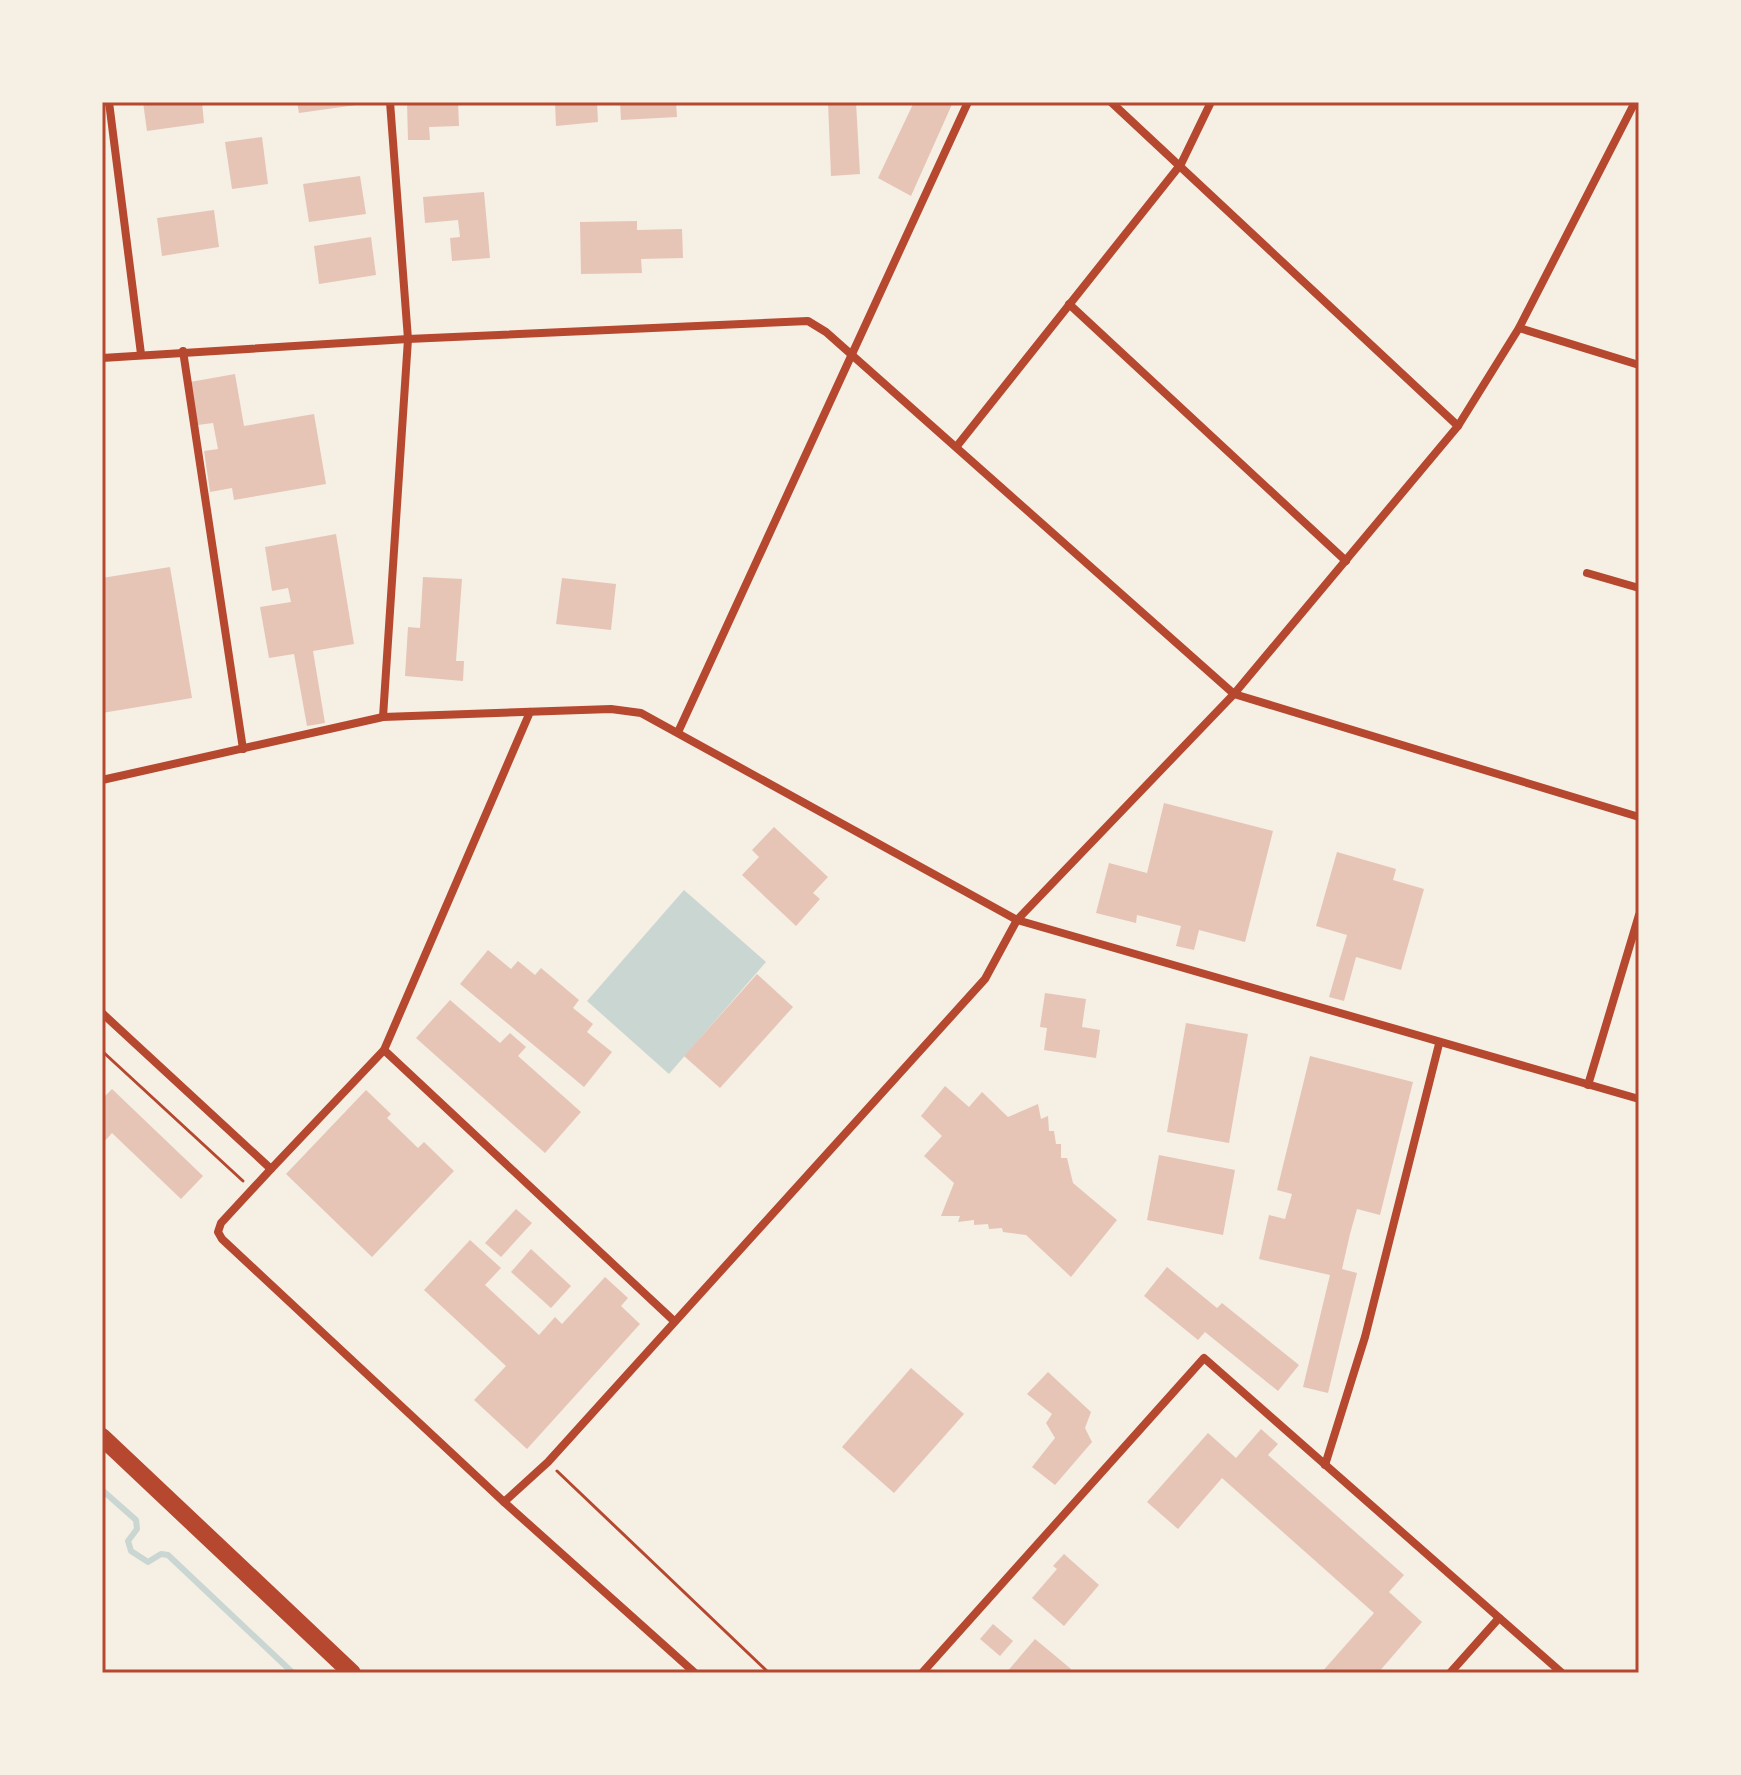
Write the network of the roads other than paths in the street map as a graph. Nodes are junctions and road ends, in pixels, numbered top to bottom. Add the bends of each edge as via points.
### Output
1 (109, 102) edge
2 (390, 102) edge
3 (968, 102) edge
4 (1111, 102) edge
5 (1211, 102) edge
6 (1635, 102) edge
7 (1181, 164) junction
8 (1069, 304) junction
9 (1519, 328) junction
10 (408, 339) junction
11 (183, 351) junction
12 (851, 353) junction
13 (141, 354) junction
14 (102, 358) edge
15 (1639, 365) edge
16 (1458, 426) junction
17 (957, 446) junction
18 (1346, 561) junction
19 (1587, 573) dead end
20 (1639, 588) edge
21 (1234, 694) junction
22 (530, 712) junction
23 (383, 717) junction
24 (679, 730) junction
25 (243, 749) junction
26 (102, 780) edge
27 (1639, 817) edge
28 (1639, 915) edge
29 (1017, 920) junction
30 (102, 1013) edge
31 (1439, 1044) junction
32 (384, 1050) junction
33 (1588, 1085) junction
34 (1639, 1099) edge
35 (271, 1169) junction
36 (674, 1321) junction
37 (102, 1437) edge
38 (1325, 1465) junction
39 (504, 1502) junction
40 (1499, 1618) junction
41 (352, 1673) edge
42 (695, 1673) edge
43 (922, 1673) edge
44 (1450, 1673) edge
45 (1562, 1673) edge

1 - 13 street
2 - 10 street
3 - 12 street
4 - 7 street
5 - 7 street
6 - 9 street
7 - 8 street
7 - 16 street
8 - 17 street
8 - 18 street
9 - 15 street
9 - 16 street
10 - 11 street
10 - 12 street via 798,319 816,325
10 - 23 street
11 - 13 street
11 - 25 street
12 - 17 street
12 - 24 street
13 - 14 street
16 - 18 street
17 - 21 street
18 - 21 street
19 - 20 street
21 - 27 street
21 - 29 street
22 - 23 street
22 - 24 street via 629,710
22 - 32 street
23 - 25 street
24 - 29 street
25 - 26 street
28 - 33 street
29 - 31 street
29 - 36 street via 985,979
30 - 35 street
31 - 33 street
31 - 38 street via 1365,1337
32 - 35 street
32 - 36 street
33 - 34 street
35 - 39 street via 221,1223 219,1236
36 - 39 street via 548,1462
37 - 41 highway
38 - 40 street
38 - 43 street via 1204,1358
39 - 42 street
40 - 44 street
40 - 45 street

